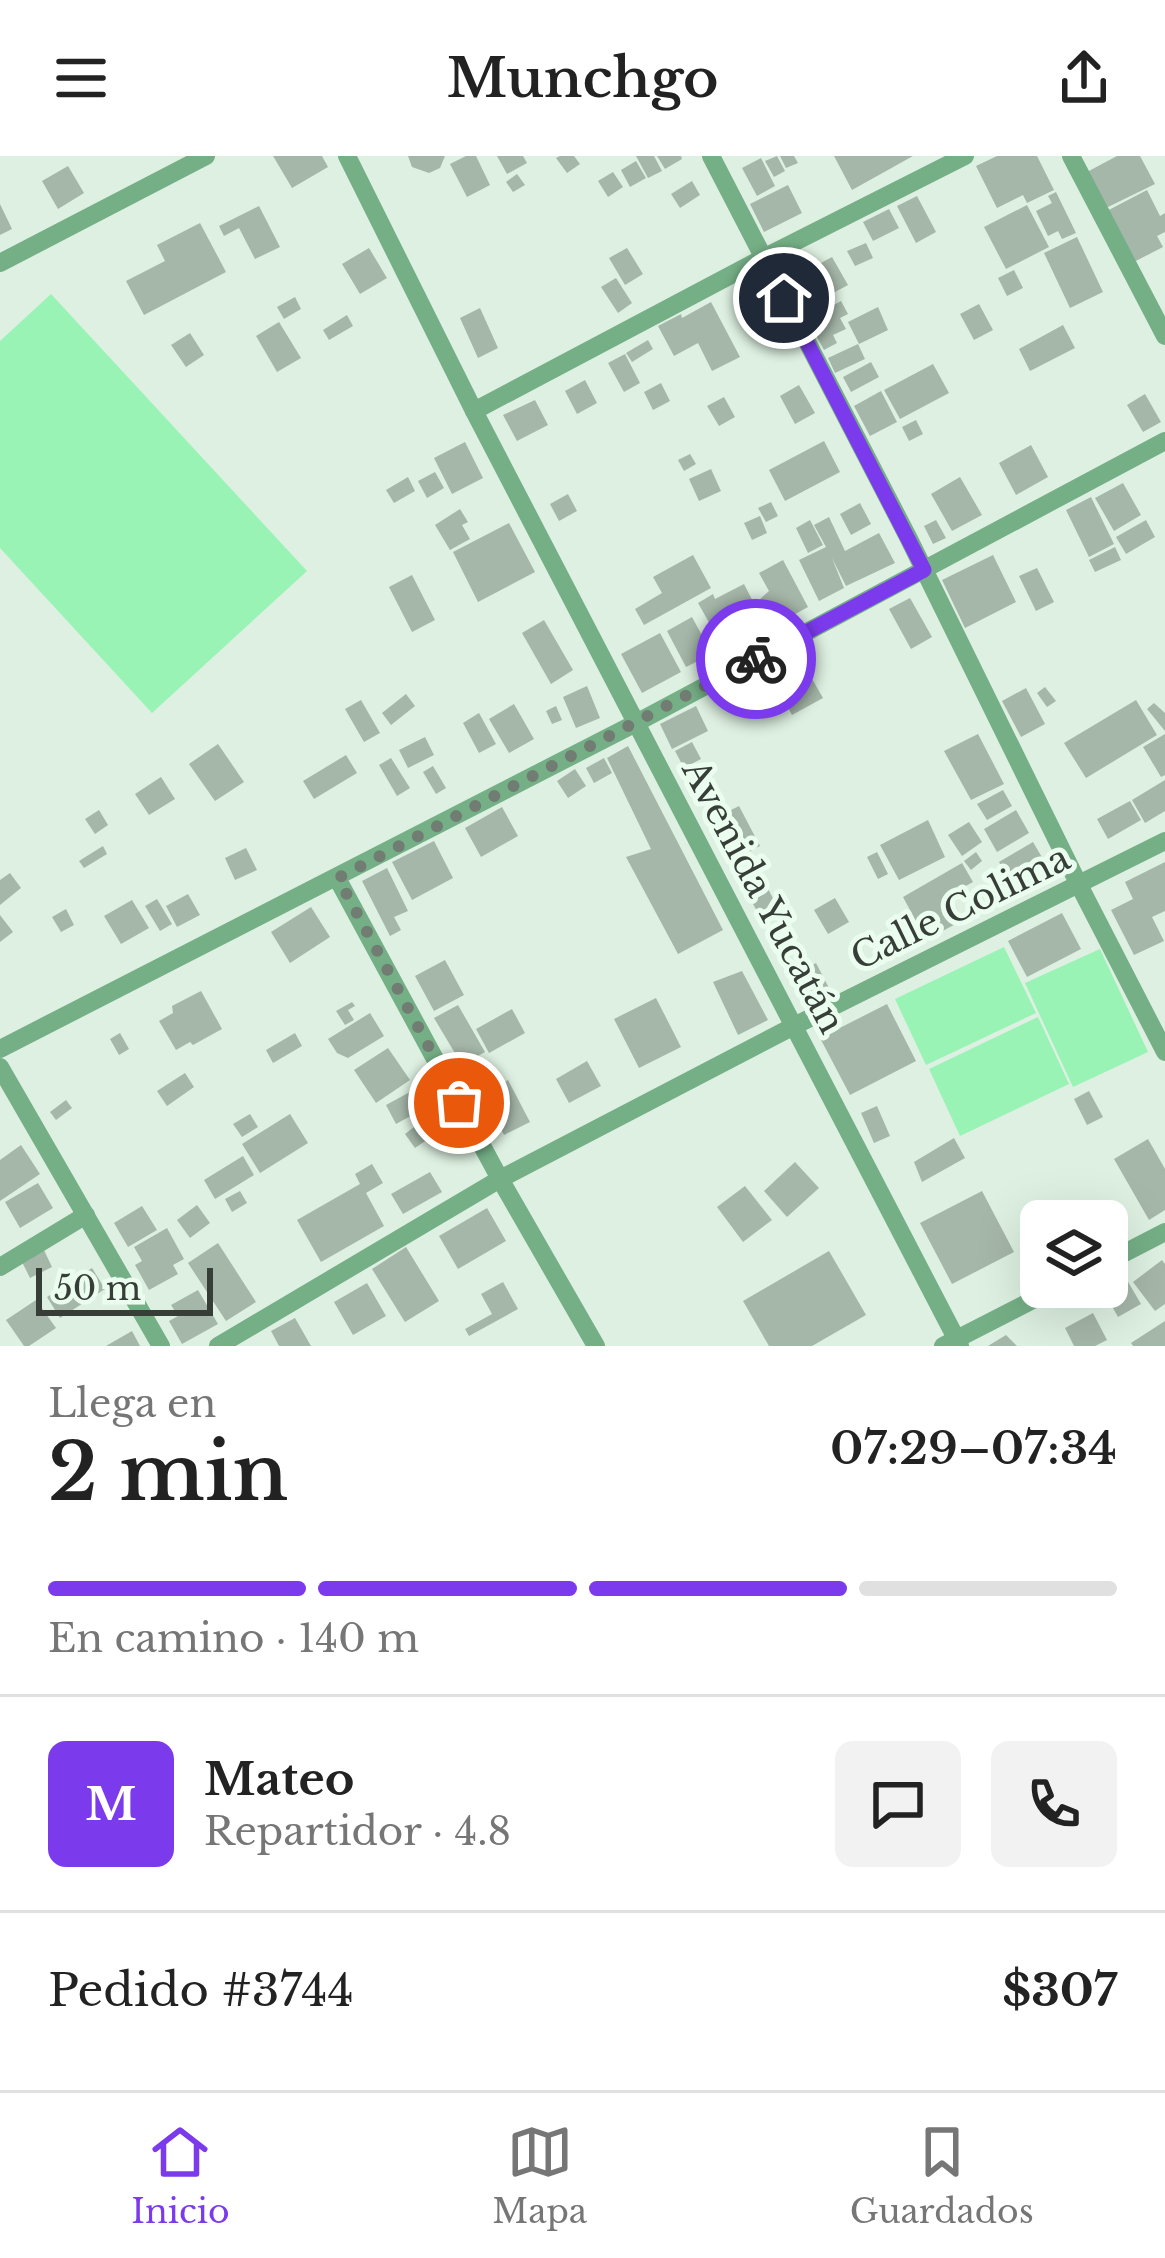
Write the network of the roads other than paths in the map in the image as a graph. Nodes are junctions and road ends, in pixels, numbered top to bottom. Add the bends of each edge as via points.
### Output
1 (206, 156) edge
2 (347, 156) edge
3 (711, 156) edge
4 (965, 156) edge
5 (1071, 156) edge
6 (764, 258) junction
7 (0, 263) edge
8 (1165, 337) edge
9 (474, 411) junction
10 (1165, 441) edge
11 (924, 570) junction
12 (636, 723) junction
13 (1165, 841) edge
14 (338, 878) junction
15 (1079, 885) junction
16 (794, 1026) junction
17 (0, 1049) edge
18 (1165, 1052) edge
19 (0, 1067) edge
20 (500, 1179) junction
21 (86, 1215) junction
22 (1165, 1232) edge
23 (1128, 1251) edge
24 (0, 1267) edge
25 (1020, 1308) edge
26 (953, 1344) edge
27 (161, 1346) edge
28 (218, 1346) edge
29 (596, 1346) edge

1 - 7 street
2 - 9 street, Avenida Yucatán
3 - 6 street
4 - 6 street
5 - 8 street
6 - 9 street
6 - 11 street
9 - 12 street, Avenida Yucatán
10 - 11 street
11 - 12 street
11 - 15 street
12 - 14 street
12 - 16 street, Avenida Yucatán
13 - 15 street, Calle Colima
14 - 17 street
14 - 20 street
15 - 16 street, Calle Colima
15 - 18 street
16 - 20 street, Calle Colima
16 - 26 street, Avenida Yucatán
19 - 21 street
20 - 28 street, Calle Colima
20 - 29 street
21 - 24 street
21 - 27 street
22 - 23 street
25 - 26 street

